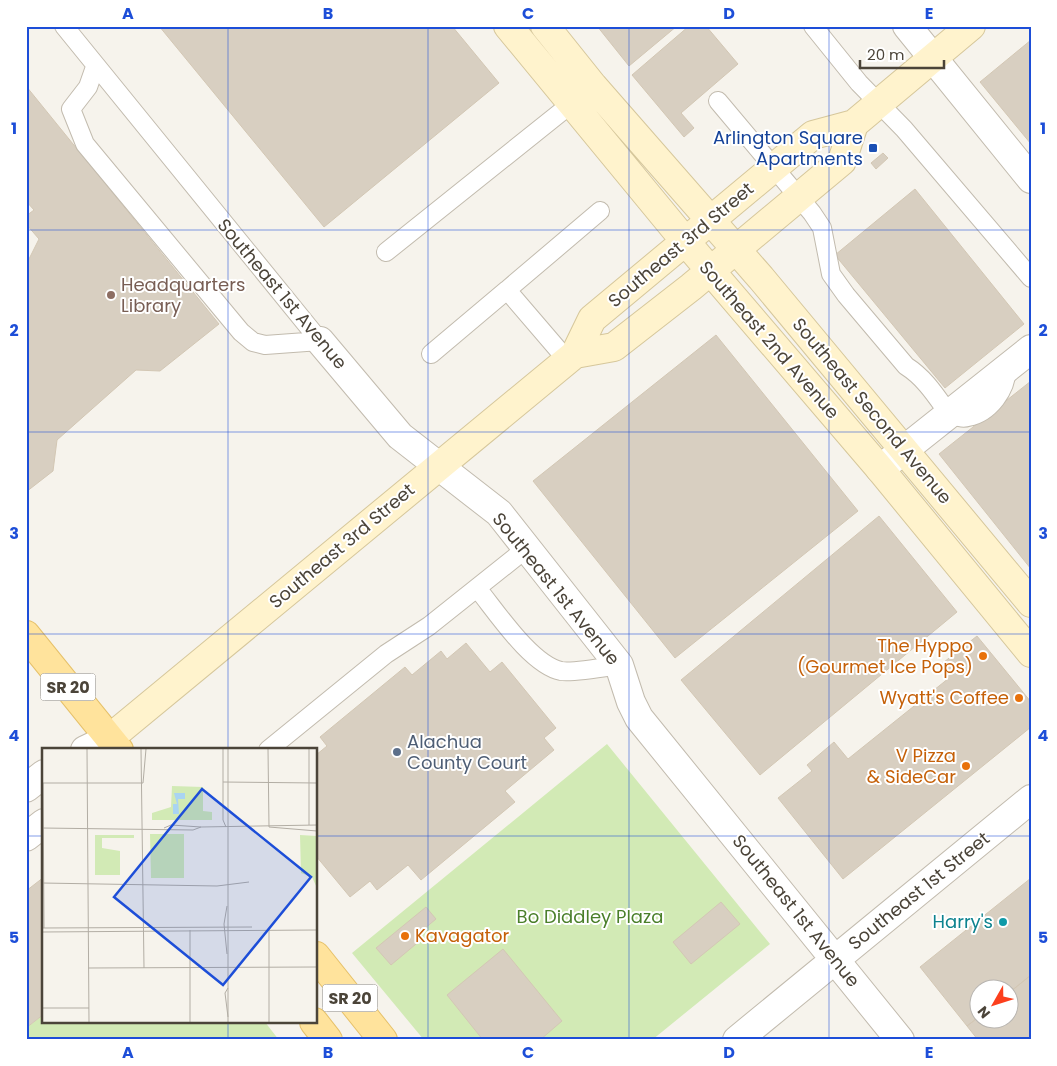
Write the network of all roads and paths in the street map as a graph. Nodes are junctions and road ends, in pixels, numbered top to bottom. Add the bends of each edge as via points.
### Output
1 (64, 26) edge
2 (508, 26) edge
3 (545, 26) edge
4 (813, 26) edge
5 (907, 26) edge
6 (971, 26) edge
7 (932, 59) junction
8 (95, 67) junction
9 (593, 86) junction
10 (718, 101) dead end
11 (571, 104) junction
12 (878, 104) junction
13 (854, 124) junction
14 (774, 167) junction
15 (1031, 179) edge
16 (799, 197) junction
17 (600, 211) dead end
18 (711, 220) junction
19 (685, 241) junction
20 (736, 249) junction
21 (386, 252) dead end
22 (710, 271) junction
23 (1031, 278) edge
24 (507, 290) junction
25 (320, 341) junction
26 (1031, 349) edge
27 (431, 354) dead end
28 (571, 357) junction
29 (949, 414) junction
30 (905, 450) junction
31 (439, 464) junction
32 (880, 469) junction
33 (527, 548) junction
34 (476, 588) junction
35 (1031, 603) edge
36 (26, 635) edge
37 (1031, 653) edge
38 (619, 665) junction
39 (111, 746) edge
40 (98, 748) edge
41 (270, 748) edge
42 (42, 776) edge
43 (26, 788) edge
44 (1031, 800) edge
45 (42, 825) edge
46 (26, 837) edge
47 (318, 959) edge
48 (836, 960) junction
49 (316, 1024) edge
50 (328, 1040) edge
51 (383, 1040) edge
52 (737, 1040) edge
53 (900, 1040) edge

1 - 8 lane, Southeast 1st Avenue
2 - 11 street, Southeast 2nd Avenue
3 - 9 street
4 - 12 lane
5 - 7 street
6 - 7 street, Southeast 3rd Street
7 - 12 street, Southeast 3rd Street
7 - 15 street
8 - 25 lane, Southeast 1st Avenue
8 - 25 lane via 88,87 72,109 85,144 119,186 241,332 253,342 266,345
9 - 11 street
9 - 18 street
10 - 14 lane
11 - 19 street, Southeast 2nd Avenue
11 - 21 lane
12 - 13 street, Southeast 3rd Street
12 - 23 lane via 904,129
13 - 14 street, Southeast 3rd Street via 813,135
13 - 16 street, Southeast 3rd Street via 842,161
14 - 16 lane
14 - 18 street, Southeast 3rd Street
16 - 20 street, Southeast 3rd Street
16 - 29 lane via 822,228 831,274 906,366 930,386
17 - 24 lane
18 - 19 street, Southeast 3rd Street
18 - 20 street, Southeast Second Avenue
19 - 22 street, Southeast 2nd Avenue
19 - 28 street, Southeast 3rd Street via 592,319
20 - 22 street, Southeast 3rd Street
20 - 30 street, Southeast Second Avenue
22 - 28 street, Southeast 3rd Street via 614,347
22 - 32 street, Southeast 2nd Avenue
24 - 27 lane
24 - 28 lane
25 - 31 street, Southeast 1st Avenue via 400,436
26 - 29 street
28 - 31 street, Southeast 3rd Street
29 - 30 street
30 - 32 street
30 - 35 street, Southeast Second Avenue
31 - 33 street, Southeast 1st Avenue via 498,513
31 - 39 street, Southeast 3rd Street
32 - 37 street, Southeast 2nd Avenue
33 - 34 lane
33 - 38 street, Southeast 1st Avenue
34 - 38 lane via 532,654 546,665 562,672
34 - 41 lane via 429,626 386,654
36 - 39 main road, SR 20
38 - 48 street, Southeast 1st Avenue via 639,718
39 - 40 street
42 - 43 street
44 - 48 street, Southeast 1st Street
45 - 46 street
47 - 51 main road, SR 20
48 - 52 street, Southeast 1st Street
48 - 53 street, Southeast 1st Avenue
49 - 50 main road, SR 20

